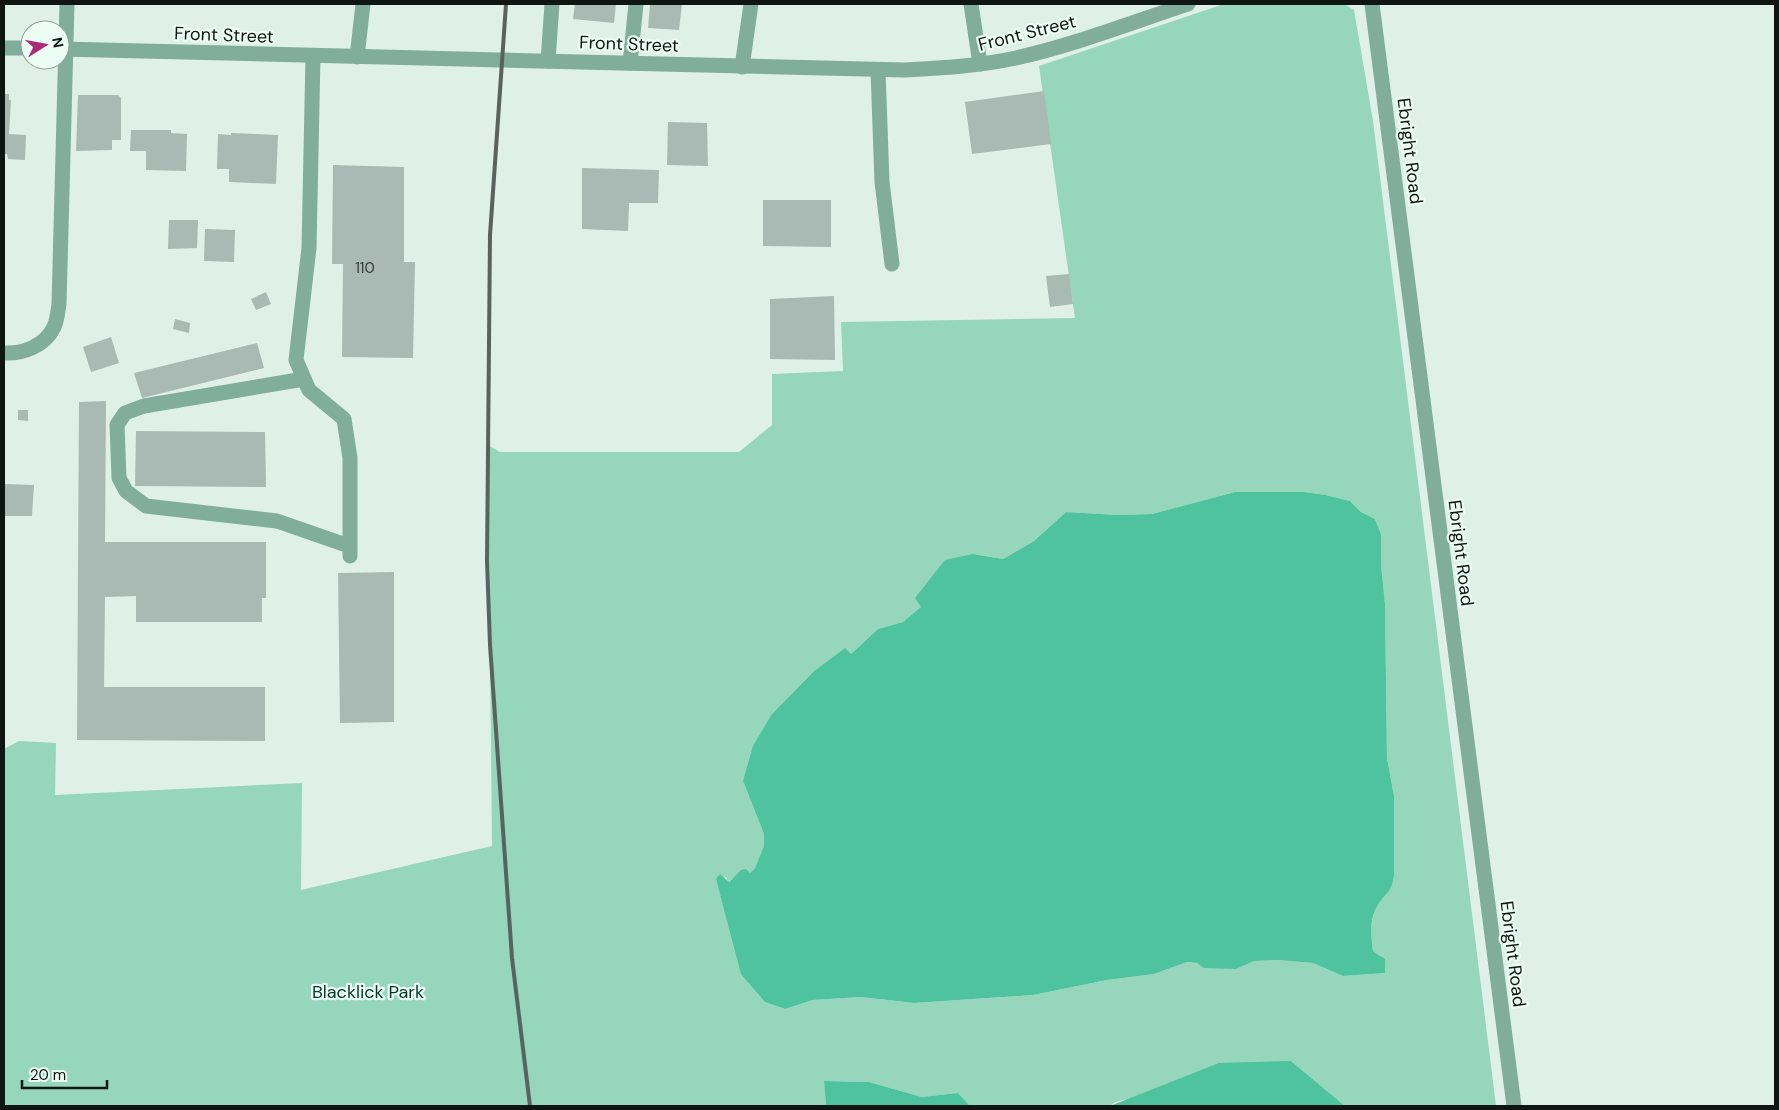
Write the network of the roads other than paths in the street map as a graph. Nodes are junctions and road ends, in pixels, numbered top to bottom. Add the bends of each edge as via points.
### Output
1 (67, 4) edge
2 (364, 4) edge
3 (552, 4) edge
4 (636, 4) edge
5 (750, 4) edge
6 (970, 4) edge
7 (1188, 4) edge
8 (1372, 4) edge
9 (65, 20) edge
10 (4, 48) edge
11 (20, 48) edge
12 (70, 49) edge
13 (313, 56) junction
14 (357, 57) junction
15 (548, 61) junction
16 (630, 63) junction
17 (980, 64) junction
18 (742, 67) junction
19 (62, 70) edge
20 (878, 70) junction
21 (892, 264) dead end
22 (4, 353) edge
23 (304, 379) junction
24 (1514, 1106) edge

1 - 9 street
2 - 14 street
3 - 15 street
4 - 16 street
5 - 18 street
6 - 17 street
7 - 17 street, Front Street via 1047,51
8 - 24 street, Ebright Road
10 - 11 street
12 - 13 street, Front Street
13 - 14 street, Front Street
13 - 23 street via 309,248 296,360
14 - 15 street, Front Street
15 - 16 street, Front Street
16 - 18 street, Front Street
17 - 20 street, Front Street
18 - 20 street, Front Street
19 - 22 street via 59,304 55,326 31,349
20 - 21 street via 882,182
23 - 23 street via 309,390 344,418 350,458 349,551 277,521 146,506 126,491 119,478 117,425 125,413 144,406

